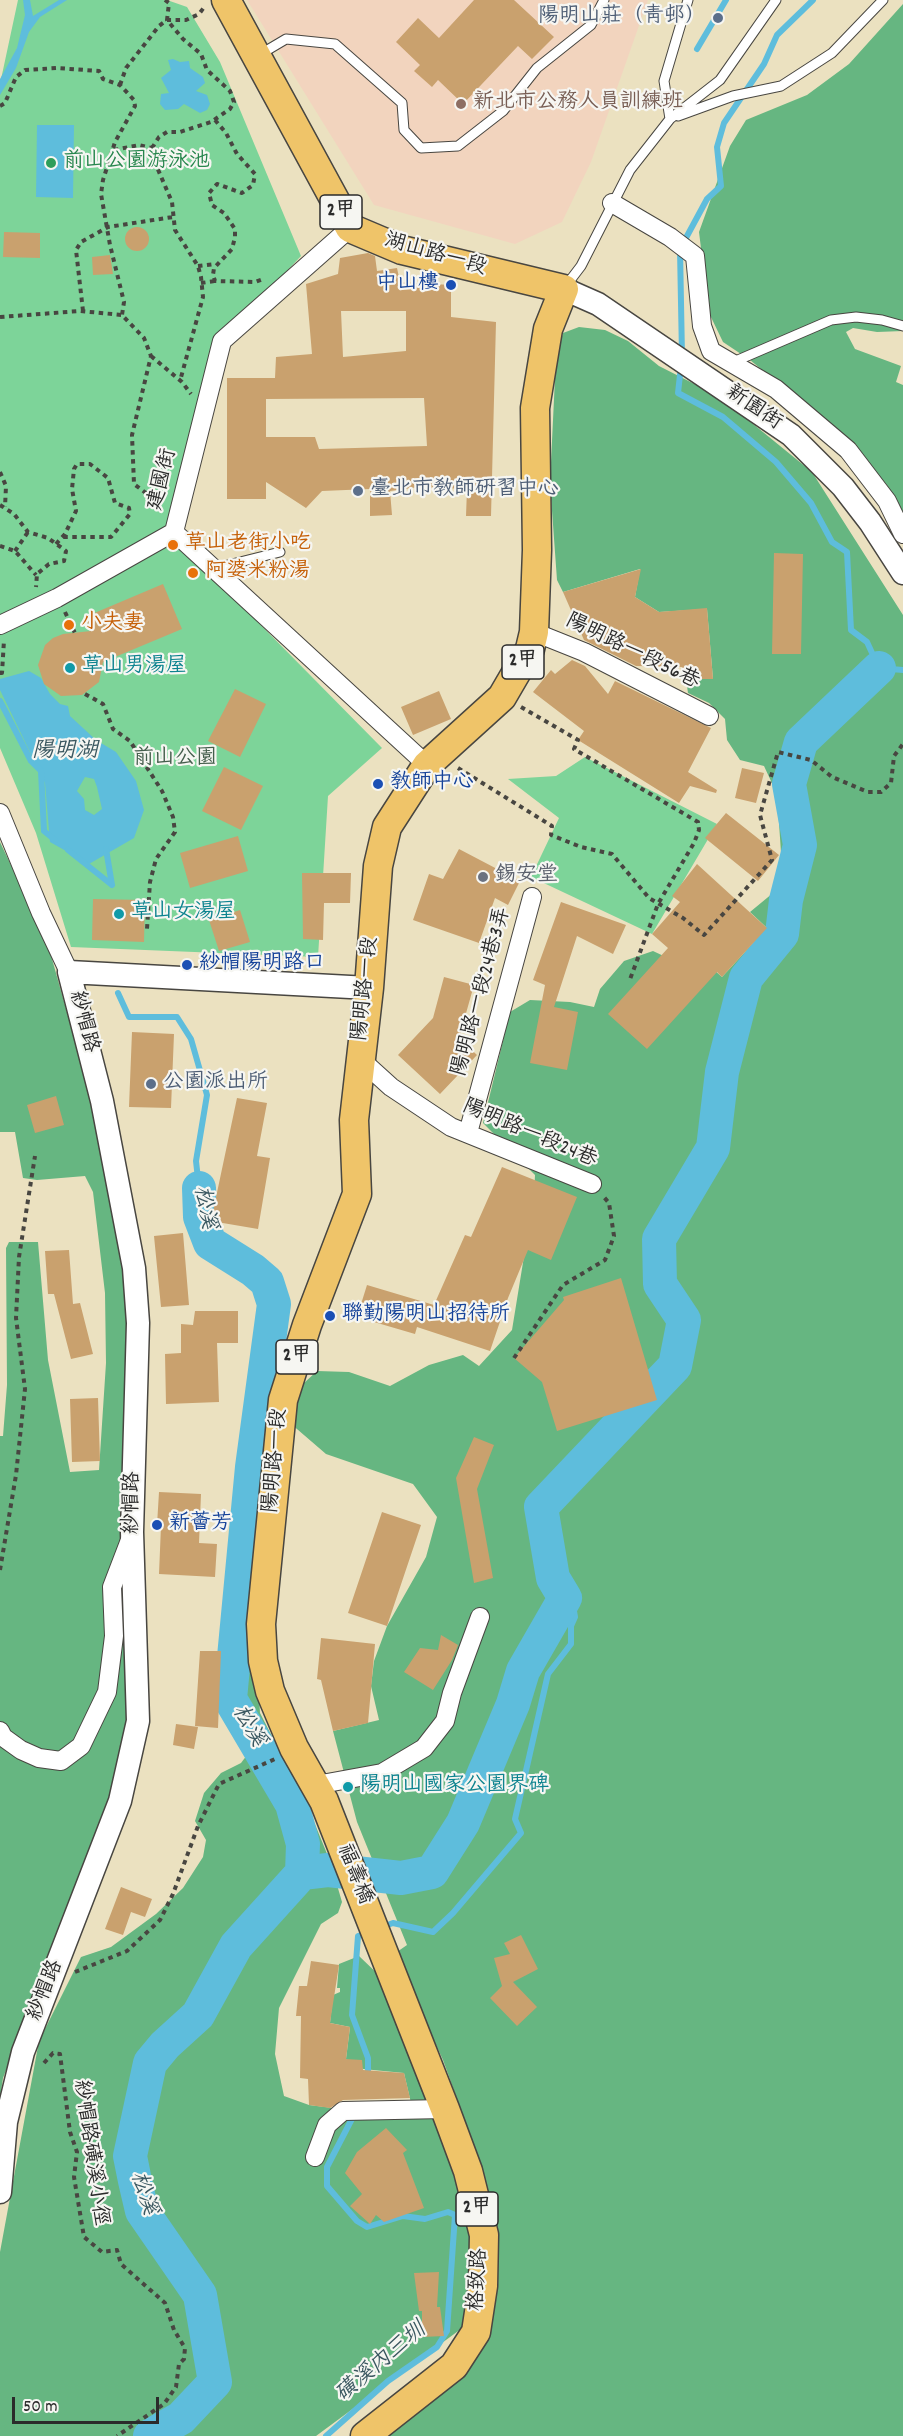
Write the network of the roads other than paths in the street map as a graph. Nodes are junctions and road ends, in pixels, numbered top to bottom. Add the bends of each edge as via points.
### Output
1 (226, 0) edge
2 (604, 0) edge
3 (688, 0) edge
4 (776, 0) edge
5 (883, 0) edge
6 (257, 56) junction
7 (670, 119) junction
8 (612, 203) junction
9 (350, 228) junction
10 (564, 289) junction
11 (903, 326) edge
12 (729, 364) junction
13 (176, 524) junction
14 (903, 534) edge
15 (280, 552) dead end
16 (216, 567) junction
17 (903, 573) edge
18 (2, 630) edge
19 (534, 632) junction
20 (709, 716) dead end
21 (439, 765) junction
22 (0, 813) edge
23 (532, 897) dead end
24 (69, 972) junction
25 (369, 988) junction
26 (359, 1058) junction
27 (468, 1133) junction
28 (592, 1184) road end
29 (132, 1532) junction
30 (480, 1617) dead end
31 (0, 1731) edge
32 (320, 1793) junction
33 (382, 1949) joint
34 (445, 2109) junction
35 (315, 2157) dead end
36 (0, 2192) edge
37 (365, 2436) edge

1 - 6 main road, 2甲
2 - 6 lane via 591,25 537,68 503,111 458,146 422,148 404,130 402,102 335,44 286,39
3 - 7 lane via 664,81
4 - 7 lane via 720,80
5 - 7 lane via 832,53 781,86 733,96
6 - 9 main road, 2甲
7 - 8 lane via 630,170
8 - 10 lane via 581,266
8 - 12 street, 新園街 via 695,256 702,326 711,351
9 - 10 main road, 湖山路一段 / 2甲 via 402,250
9 - 13 street, 建國街 via 222,341
10 - 17 street, 新園街 via 598,304 791,435 843,487
10 - 19 main road, 陽明路一段 / 2甲 via 548,329 535,408
11 - 12 lane via 856,317 831,320
12 - 14 street, 新園街 via 776,389 848,450 887,501
13 - 16 street, 建國街
13 - 18 street
15 - 16 lane
16 - 21 street, 建國街
19 - 20 street, 陽明路一段56巷 via 584,652
19 - 21 main road, 陽明路一段 / 2甲 via 530,649 502,697
21 - 25 main road, 陽明路一段 / 2甲 via 387,827 378,866
22 - 24 street, 紗帽路
23 - 27 street, 陽明路一段24巷3弄
24 - 25 street
24 - 29 street, 紗帽路 via 102,1101 134,1268 138,1323
25 - 26 main road, 陽明路一段 / 2甲
26 - 27 street, 陽明路一段24巷 via 391,1087 451,1127
26 - 32 main road, 陽明路一段 / 2甲 via 354,1120 357,1194 283,1400 261,1624 263,1661 284,1743
27 - 28 street, 陽明路一段24巷
29 - 31 street via 112,1587 114,1636 107,1692 81,1746 61,1761 39,1758 21,1750
29 - 36 street, 紗帽路 via 138,1721 120,1801 23,2052 10,2097
30 - 32 street via 445,1721 424,1748 382,1773
32 - 33 main road, 福壽橋 / 2甲
33 - 34 main road, 格致路 / 2甲
34 - 35 street via 343,2111 327,2125
34 - 37 main road, 格致路 / 2甲 via 468,2170 483,2235 483,2286 476,2332 454,2366

